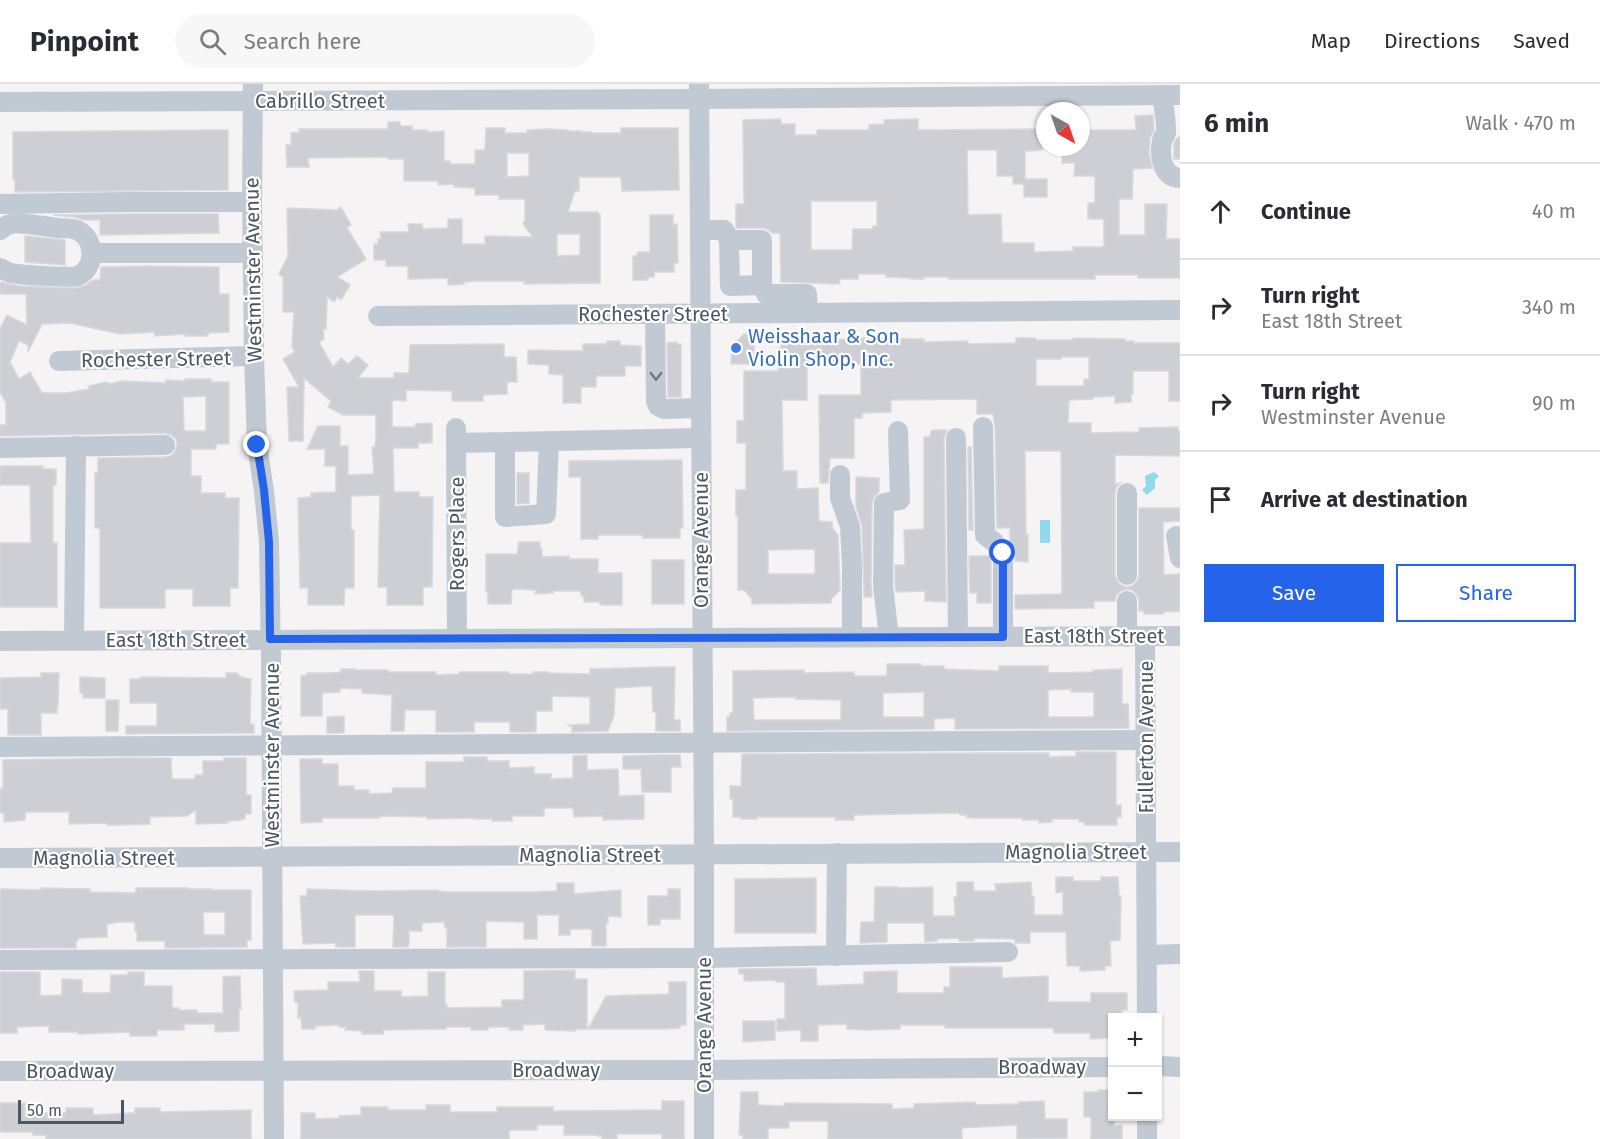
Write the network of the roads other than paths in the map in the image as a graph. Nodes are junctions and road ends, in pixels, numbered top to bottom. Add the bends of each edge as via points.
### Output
1 (891, 90) edge
2 (1034, 90) edge
3 (601, 92) edge
4 (699, 92) edge
5 (1163, 92) edge
6 (253, 93) edge
7 (0, 102) edge
8 (1173, 133) edge
9 (1180, 178) edge
10 (252, 202) junction
11 (0, 204) edge
12 (0, 230) edge
13 (700, 230) junction
14 (729, 240) junction
15 (92, 253) junction
16 (253, 253) junction
17 (0, 268) edge
18 (730, 272) junction
19 (701, 274) junction
20 (756, 285) junction
21 (1180, 310) edge
22 (750, 313) junction
23 (808, 313) junction
24 (655, 314) junction
25 (701, 314) junction
26 (378, 316) dead end
27 (254, 356) junction
28 (59, 361) dead end
29 (701, 408) junction
30 (983, 427) dead end
31 (898, 431) dead end
32 (701, 438) junction
33 (956, 438) dead end
34 (505, 442) junction
35 (549, 442) junction
36 (165, 445) dead end
37 (76, 446) junction
38 (0, 448) edge
39 (840, 475) dead end
40 (1127, 494) dead end
41 (1176, 536) dead end
42 (1180, 558) edge
43 (1127, 575) dead end
44 (1127, 601) dead end
45 (1136, 636) junction
46 (1180, 636) edge
47 (852, 637) junction
48 (889, 637) junction
49 (958, 637) junction
50 (1003, 637) junction
51 (702, 638) junction
52 (270, 639) junction
53 (457, 639) junction
54 (74, 640) junction
55 (0, 641) edge
56 (1146, 741) junction
57 (703, 744) junction
58 (272, 745) junction
59 (0, 747) edge
60 (1147, 852) junction
61 (1180, 852) edge
62 (837, 853) junction
63 (704, 854) junction
64 (273, 856) junction
65 (0, 858) edge
66 (1008, 952) dead end
67 (1180, 954) edge
68 (1147, 955) junction
69 (837, 956) junction
70 (704, 958) junction
71 (0, 960) edge
72 (273, 960) junction
73 (1147, 1013) edge
74 (1162, 1066) edge
75 (1180, 1066) edge
76 (1108, 1067) edge
77 (274, 1070) junction
78 (704, 1070) junction
79 (0, 1071) edge
80 (1147, 1121) edge
81 (274, 1139) edge
82 (704, 1139) edge
83 (1147, 1139) edge

1 - 2 street, Cabrillo Street
1 - 4 street, Cabrillo Street
2 - 5 street, Cabrillo Street
3 - 4 street, Cabrillo Street
3 - 6 street, Cabrillo Street
4 - 13 street, Orange Avenue
5 - 8 street
6 - 7 street, Cabrillo Street
6 - 10 street, Westminster Avenue
8 - 9 street via 1162,141 1161,157 1168,174
10 - 11 street
10 - 16 street, Westminster Avenue
12 - 15 street via 16,223 75,230 90,243
13 - 14 street via 724,230
13 - 19 street, Orange Avenue
14 - 18 street
14 - 20 street via 762,240
15 - 16 street
15 - 17 street via 85,271 76,277 17,274
16 - 27 street, Westminster Avenue
18 - 19 street
18 - 20 street via 730,285
19 - 25 street, Orange Avenue
20 - 22 street
20 - 23 street via 766,294 807,294
21 - 23 street, Rochester Street
22 - 23 street, Rochester Street
22 - 25 street, Rochester Street
24 - 25 street, Rochester Street
24 - 26 street, Rochester Street
24 -> 29 street via 658,406
25 - 29 street, Orange Avenue
27 - 28 street, Rochester Street
27 - 52 street, Westminster Avenue via 257,445 269,542
29 - 32 street, Orange Avenue
30 - 50 street via 985,535 1003,553
31 - 48 street via 900,500 884,503 883,586
32 - 35 street
32 - 51 street, Orange Avenue
33 - 49 street
34 - 35 street
34 - 35 street via 506,517 546,514
34 - 53 street, Rogers Place via 456,436
36 - 37 street
37 - 38 street
37 - 54 street
39 - 47 street via 840,498 850,526
40 - 43 street
41 - 42 street
44 - 45 street, Fullerton Avenue
45 - 46 street, East 18th Street
45 - 50 street, East 18th Street
45 - 56 street, Fullerton Avenue
47 - 48 street, East 18th Street
47 - 51 street, East 18th Street
48 - 49 street, East 18th Street
49 - 50 street, East 18th Street
51 - 53 street, East 18th Street
51 - 57 street, Orange Avenue
52 - 53 street, East 18th Street
52 - 54 street, East 18th Street
52 - 58 street, Westminster Avenue
54 - 55 street, East 18th Street
56 - 57 street
56 - 60 street, Fullerton Avenue
57 - 58 street
57 - 63 street, Orange Avenue
58 - 59 street
58 - 64 street, Westminster Avenue
60 - 61 street, Magnolia Street
60 - 62 street, Magnolia Street
60 - 68 street, Fullerton Avenue
62 - 63 street, Magnolia Street
62 - 69 street
63 - 64 street, Magnolia Street
63 - 70 street, Orange Avenue
64 - 65 street, Magnolia Street
64 - 72 street, Westminster Avenue
66 - 69 street
67 - 68 street
68 - 73 street, Fullerton Avenue
69 - 70 street
70 - 72 street
70 - 78 street, Orange Avenue
71 - 72 street
72 - 77 street, Westminster Avenue
74 - 75 street
76 - 78 street, Broadway
77 - 78 street, Broadway
77 - 79 street, Broadway
77 - 81 street, Westminster Avenue
78 - 82 street, Orange Avenue
80 - 83 street

